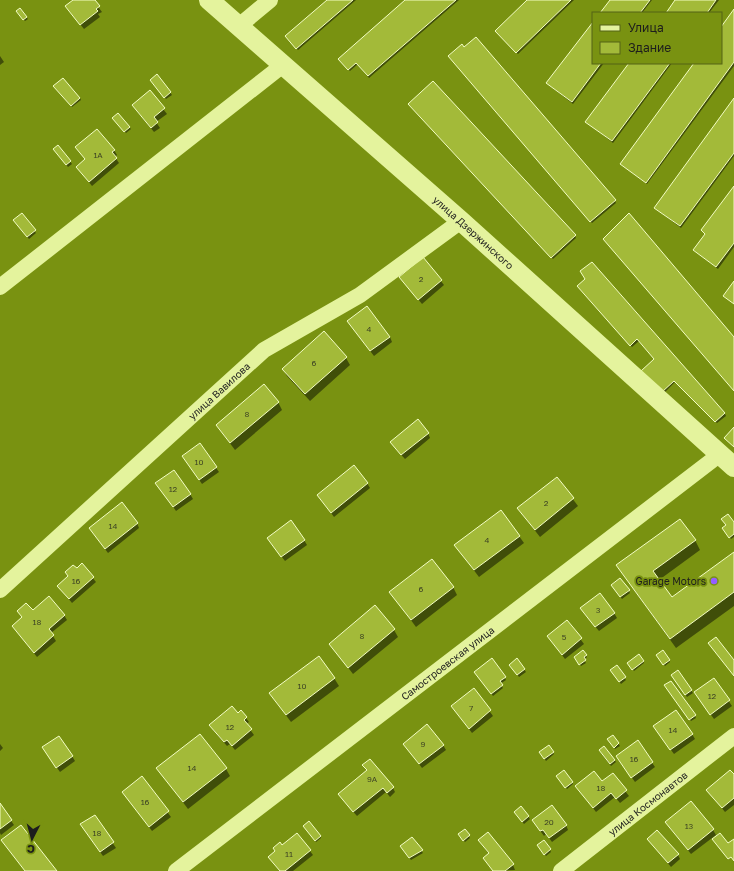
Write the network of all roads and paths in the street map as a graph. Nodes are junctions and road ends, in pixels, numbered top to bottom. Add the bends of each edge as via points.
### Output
1 (209, 0) edge
2 (270, 0) edge
3 (239, 26) junction
4 (283, 65) junction
5 (461, 221) junction
6 (0, 287) edge
7 (727, 461) edge
8 (0, 590) edge
9 (734, 736) edge
10 (176, 871) edge
11 (561, 871) edge

1 - 3 street, улица Дзержинского
2 - 3 street
3 - 4 street, улица Дзержинского
4 - 5 street, улица Дзержинского
4 - 6 street
5 - 7 street, улица Дзержинского
5 - 8 street, улица Вавилова via 360,295 264,350
7 - 10 street, Самостроевская улица
9 - 11 street, улица Космонавтов

